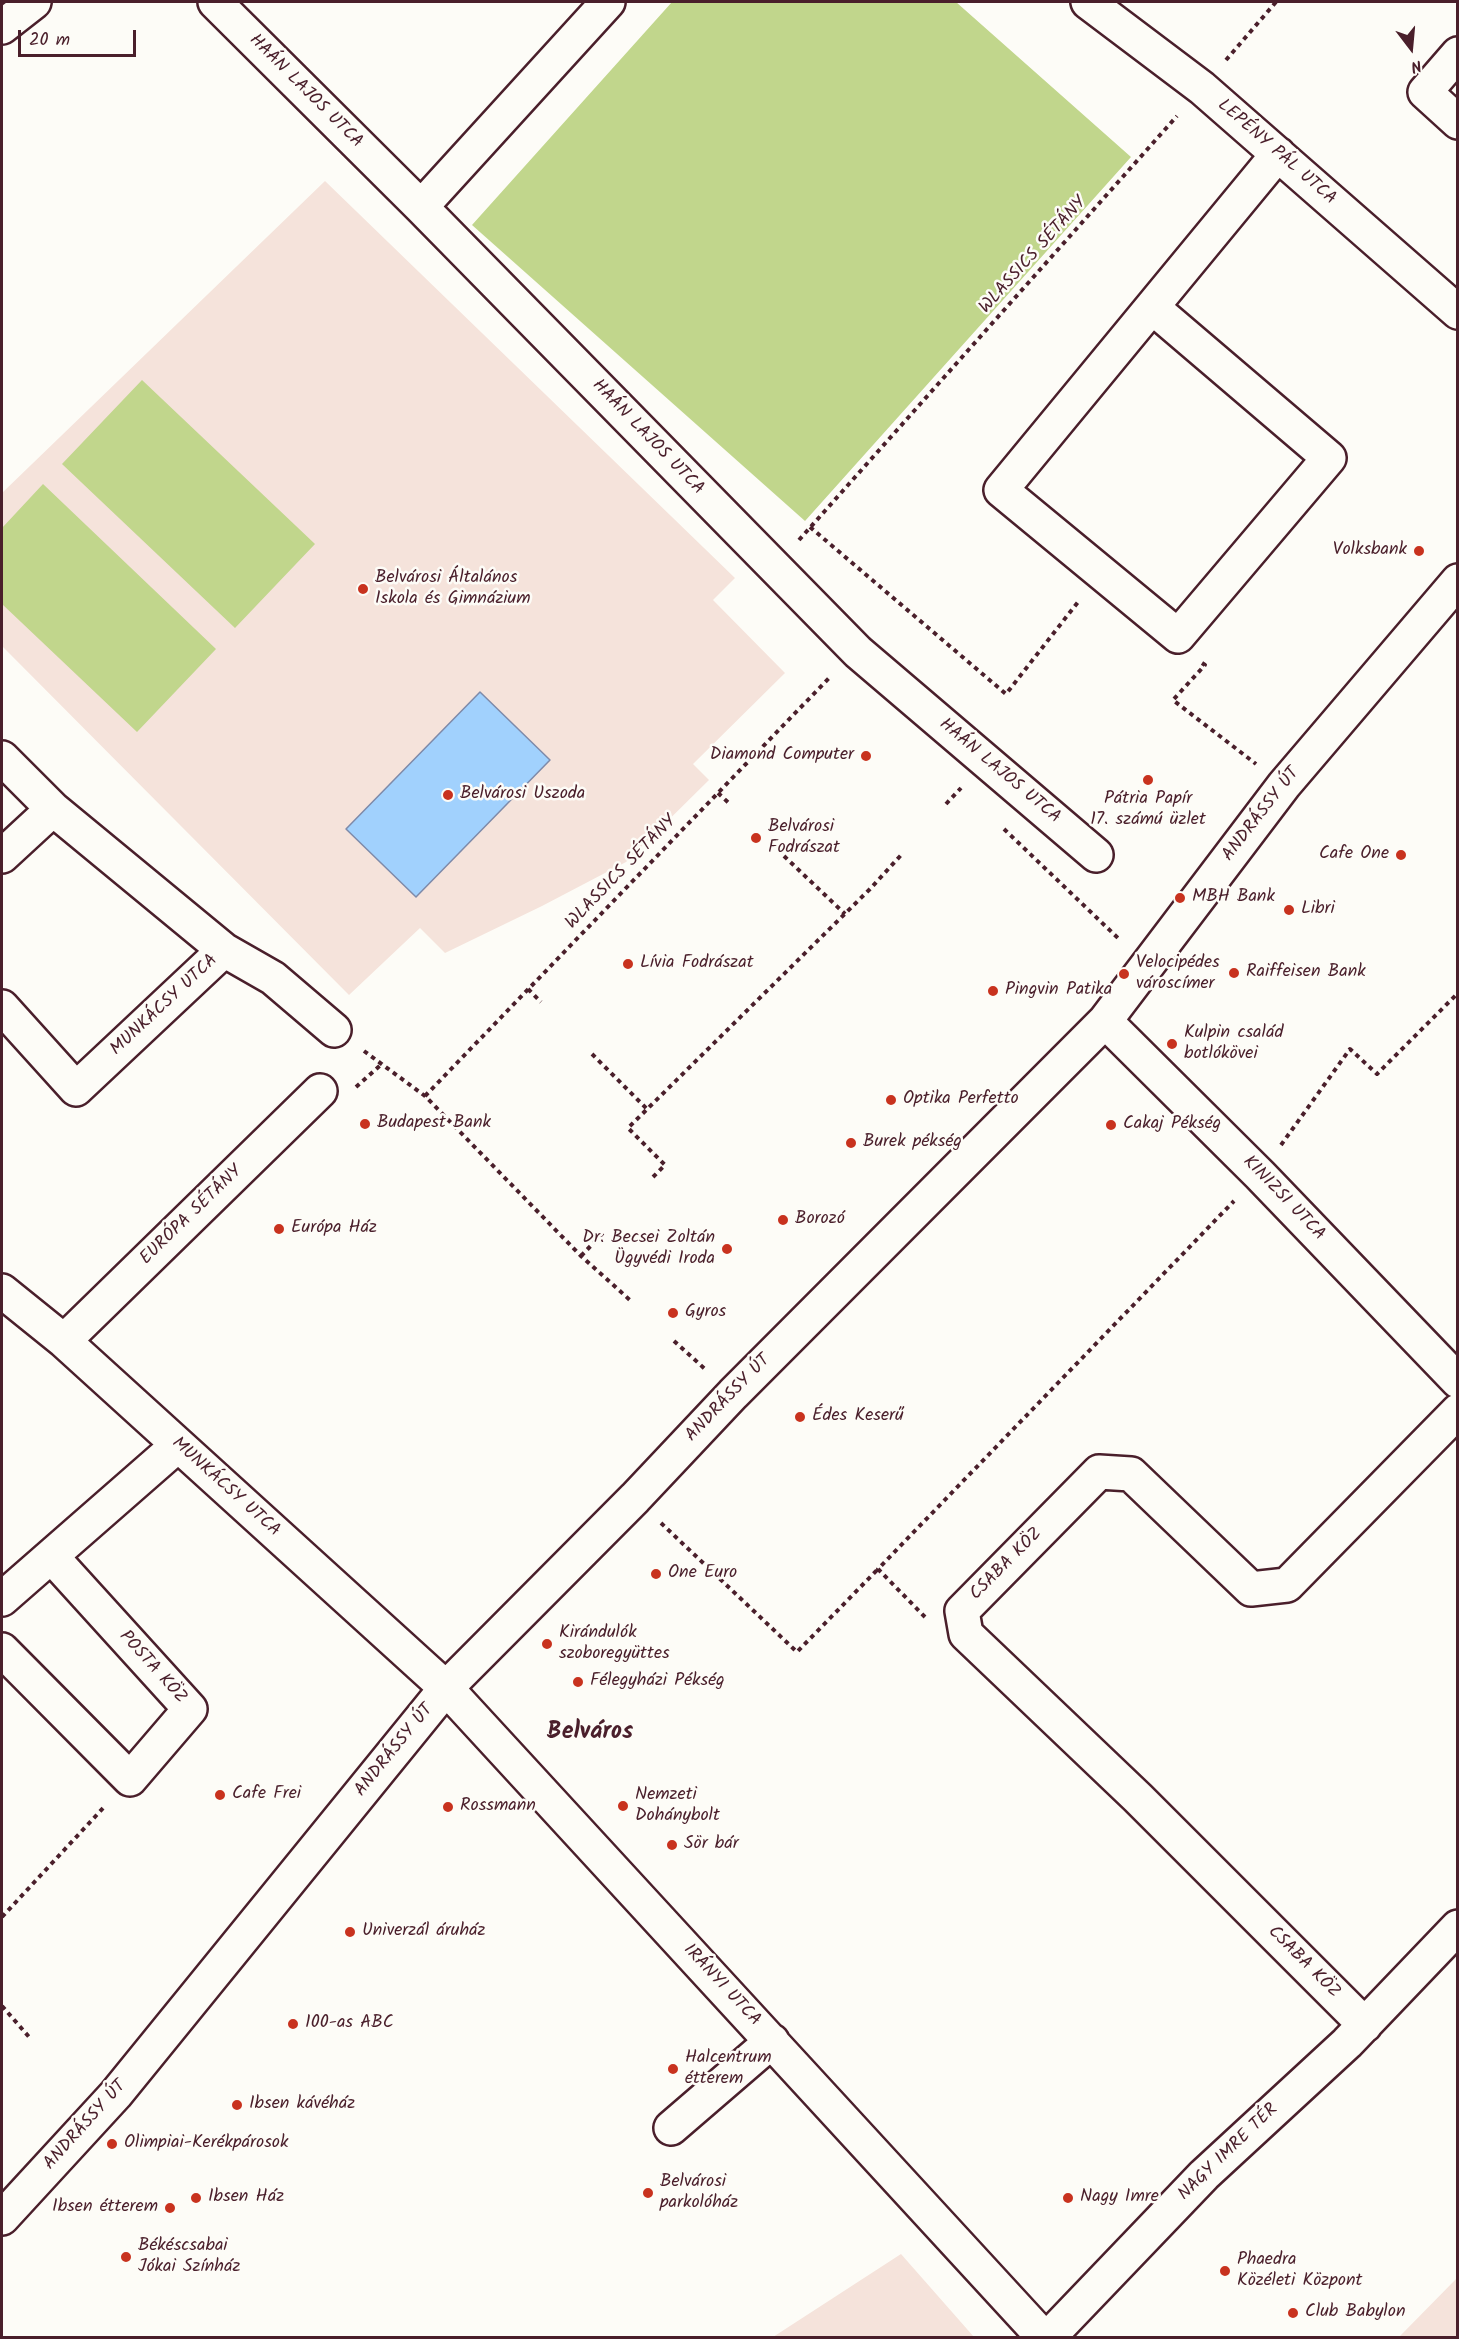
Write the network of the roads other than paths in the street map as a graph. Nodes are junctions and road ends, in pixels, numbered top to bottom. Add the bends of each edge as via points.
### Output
1 (34, 2) edge
2 (215, 2) edge
3 (608, 2) edge
4 (1088, 2) edge
5 (2, 27) edge
6 (1458, 54) edge
7 (1458, 122) edge
8 (1278, 154) junction
9 (421, 207) junction
10 (1453, 298) edge
11 (1152, 308) junction
12 (1458, 581) edge
13 (2, 758) edge
14 (53, 809) junction
15 (1096, 855) dead end
16 (2, 856) edge
17 (224, 950) junction
18 (2, 1007) edge
19 (1105, 1021) junction
20 (334, 1030) dead end
21 (336, 1091) road end
22 (2, 1291) edge
23 (64, 1341) junction
24 (1458, 1381) edge
25 (1458, 1411) edge
26 (178, 1445) junction
27 (52, 1557) junction
28 (2, 1599) edge
29 (2, 1650) edge
30 (446, 1688) junction
31 (1458, 1927) edge
32 (1365, 2025) junction
33 (772, 2041) junction
34 (671, 2128) dead end
35 (2, 2218) edge
36 (1046, 2337) edge

1 - 5 street
2 - 9 street, HAÁN LAJOS UTCA
3 - 9 street
4 - 8 street, LEPÉNY PÁL UTCA via 1202,88
6 - 7 street via 1425,92
8 - 10 street, LEPÉNY PÁL UTCA
8 - 11 street
9 - 15 street, HAÁN LAJOS UTCA via 858,652
11 - 11 street via 1001,490 1178,636 1329,458
12 - 19 street, ANDRÁSSY ÚT via 1284,785
13 - 14 street, MUNKÁCSY UTCA
14 - 16 street
14 - 17 street, MUNKÁCSY UTCA
17 - 18 street, MUNKÁCSY UTCA via 76,1089
17 - 20 street via 273,978
19 - 24 street, KINIZSI UTCA
19 - 30 street, ANDRÁSSY ÚT
21 - 23 street, EURÓPA SÉTÁNY
22 - 23 street, MUNKÁCSY UTCA
23 - 26 street, MUNKÁCSY UTCA
25 - 32 street, CSABA KÖZ via 1287,1585 1251,1589 1131,1474 1099,1472 962,1611 966,1634 1138,1798
26 - 27 street
26 - 30 street, MUNKÁCSY UTCA
27 - 28 street
27 - 29 street, POSTA KÖZ via 190,1709 130,1779
30 - 33 street, IRÁNYI UTCA
30 - 35 street, ANDRÁSSY ÚT via 116,2094
31 - 32 street, NAGY IMRE TÉR
32 - 36 street, NAGY IMRE TÉR via 1204,2175
33 - 34 street
33 - 36 street, IRÁNYI UTCA

